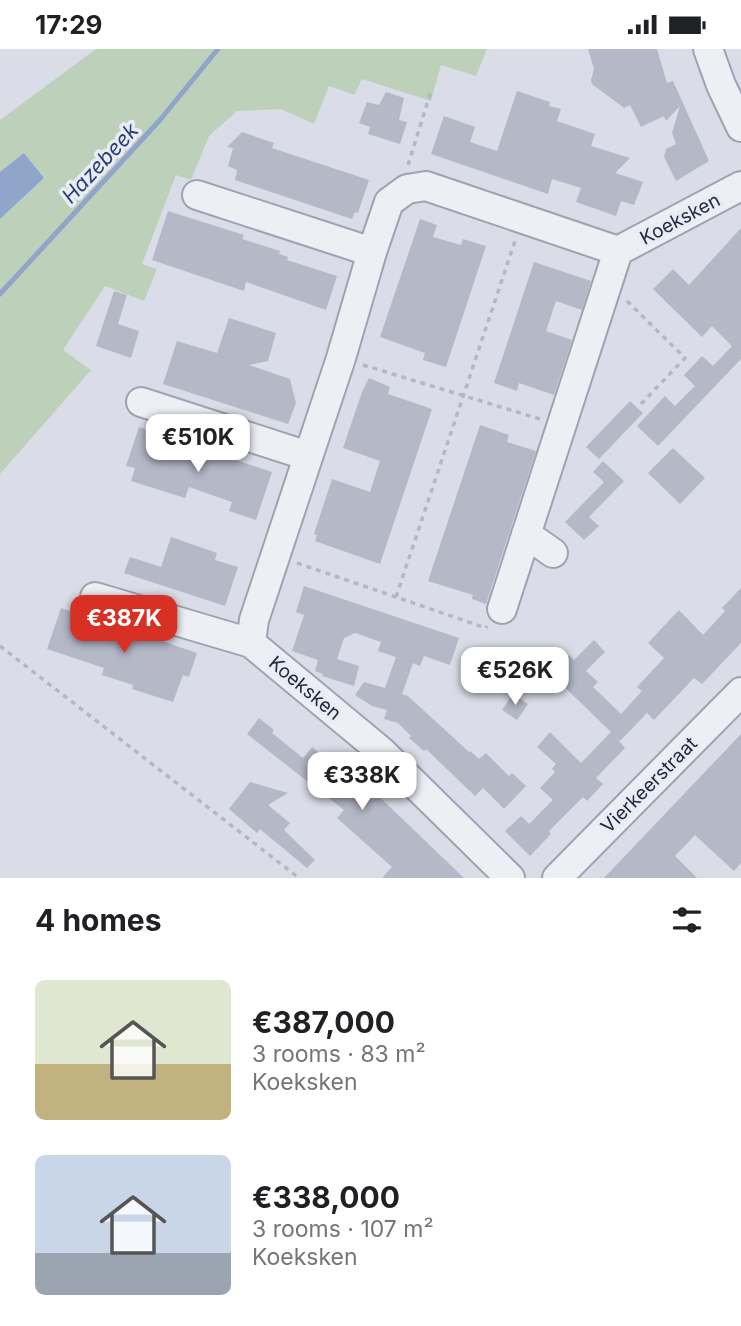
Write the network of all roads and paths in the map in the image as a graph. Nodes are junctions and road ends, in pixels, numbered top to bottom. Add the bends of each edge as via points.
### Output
1 (708, 49) edge
2 (431, 91) dead end
3 (741, 127) edge
4 (741, 186) edge
5 (407, 189) junction
6 (197, 195) dead end
7 (522, 218) junction
8 (372, 251) junction
9 (618, 251) junction
10 (608, 283) junction
11 (341, 358) junction
12 (464, 395) junction
13 (142, 402) dead end
14 (641, 404) dead end
15 (562, 425) junction
16 (308, 456) junction
17 (526, 534) junction
18 (553, 553) dead end
19 (275, 555) junction
20 (95, 597) dead end
21 (396, 597) junction
22 (502, 609) joint
23 (251, 643) junction
24 (0, 646) edge
25 (741, 692) edge
26 (299, 878) edge
27 (510, 878) edge
28 (557, 878) edge

1 - 3 street
2 - 5 path via 408,162
4 - 9 street, Koeksken
5 - 7 street, Koeksken via 426,186
5 - 8 street, Koeksken via 389,202
6 - 8 street
7 - 9 street, Koeksken
7 - 12 path
8 - 11 street, Koeksken
9 - 10 street, Koeksken
10 - 14 path via 685,358
10 - 15 street, Koeksken
11 - 12 path
11 - 16 street, Koeksken
12 - 15 path
12 - 21 path
13 - 16 street
15 - 17 street, Koeksken
16 - 19 street, Koeksken
17 - 18 street
17 - 22 street, Koeksken
19 - 21 path
19 - 23 street, Koeksken
20 - 23 street, Koeksken
21 - 22 path via 486,628 492,610
23 - 27 street, Koeksken via 381,751
24 - 26 path
25 - 28 street, Vierkeerstraat

